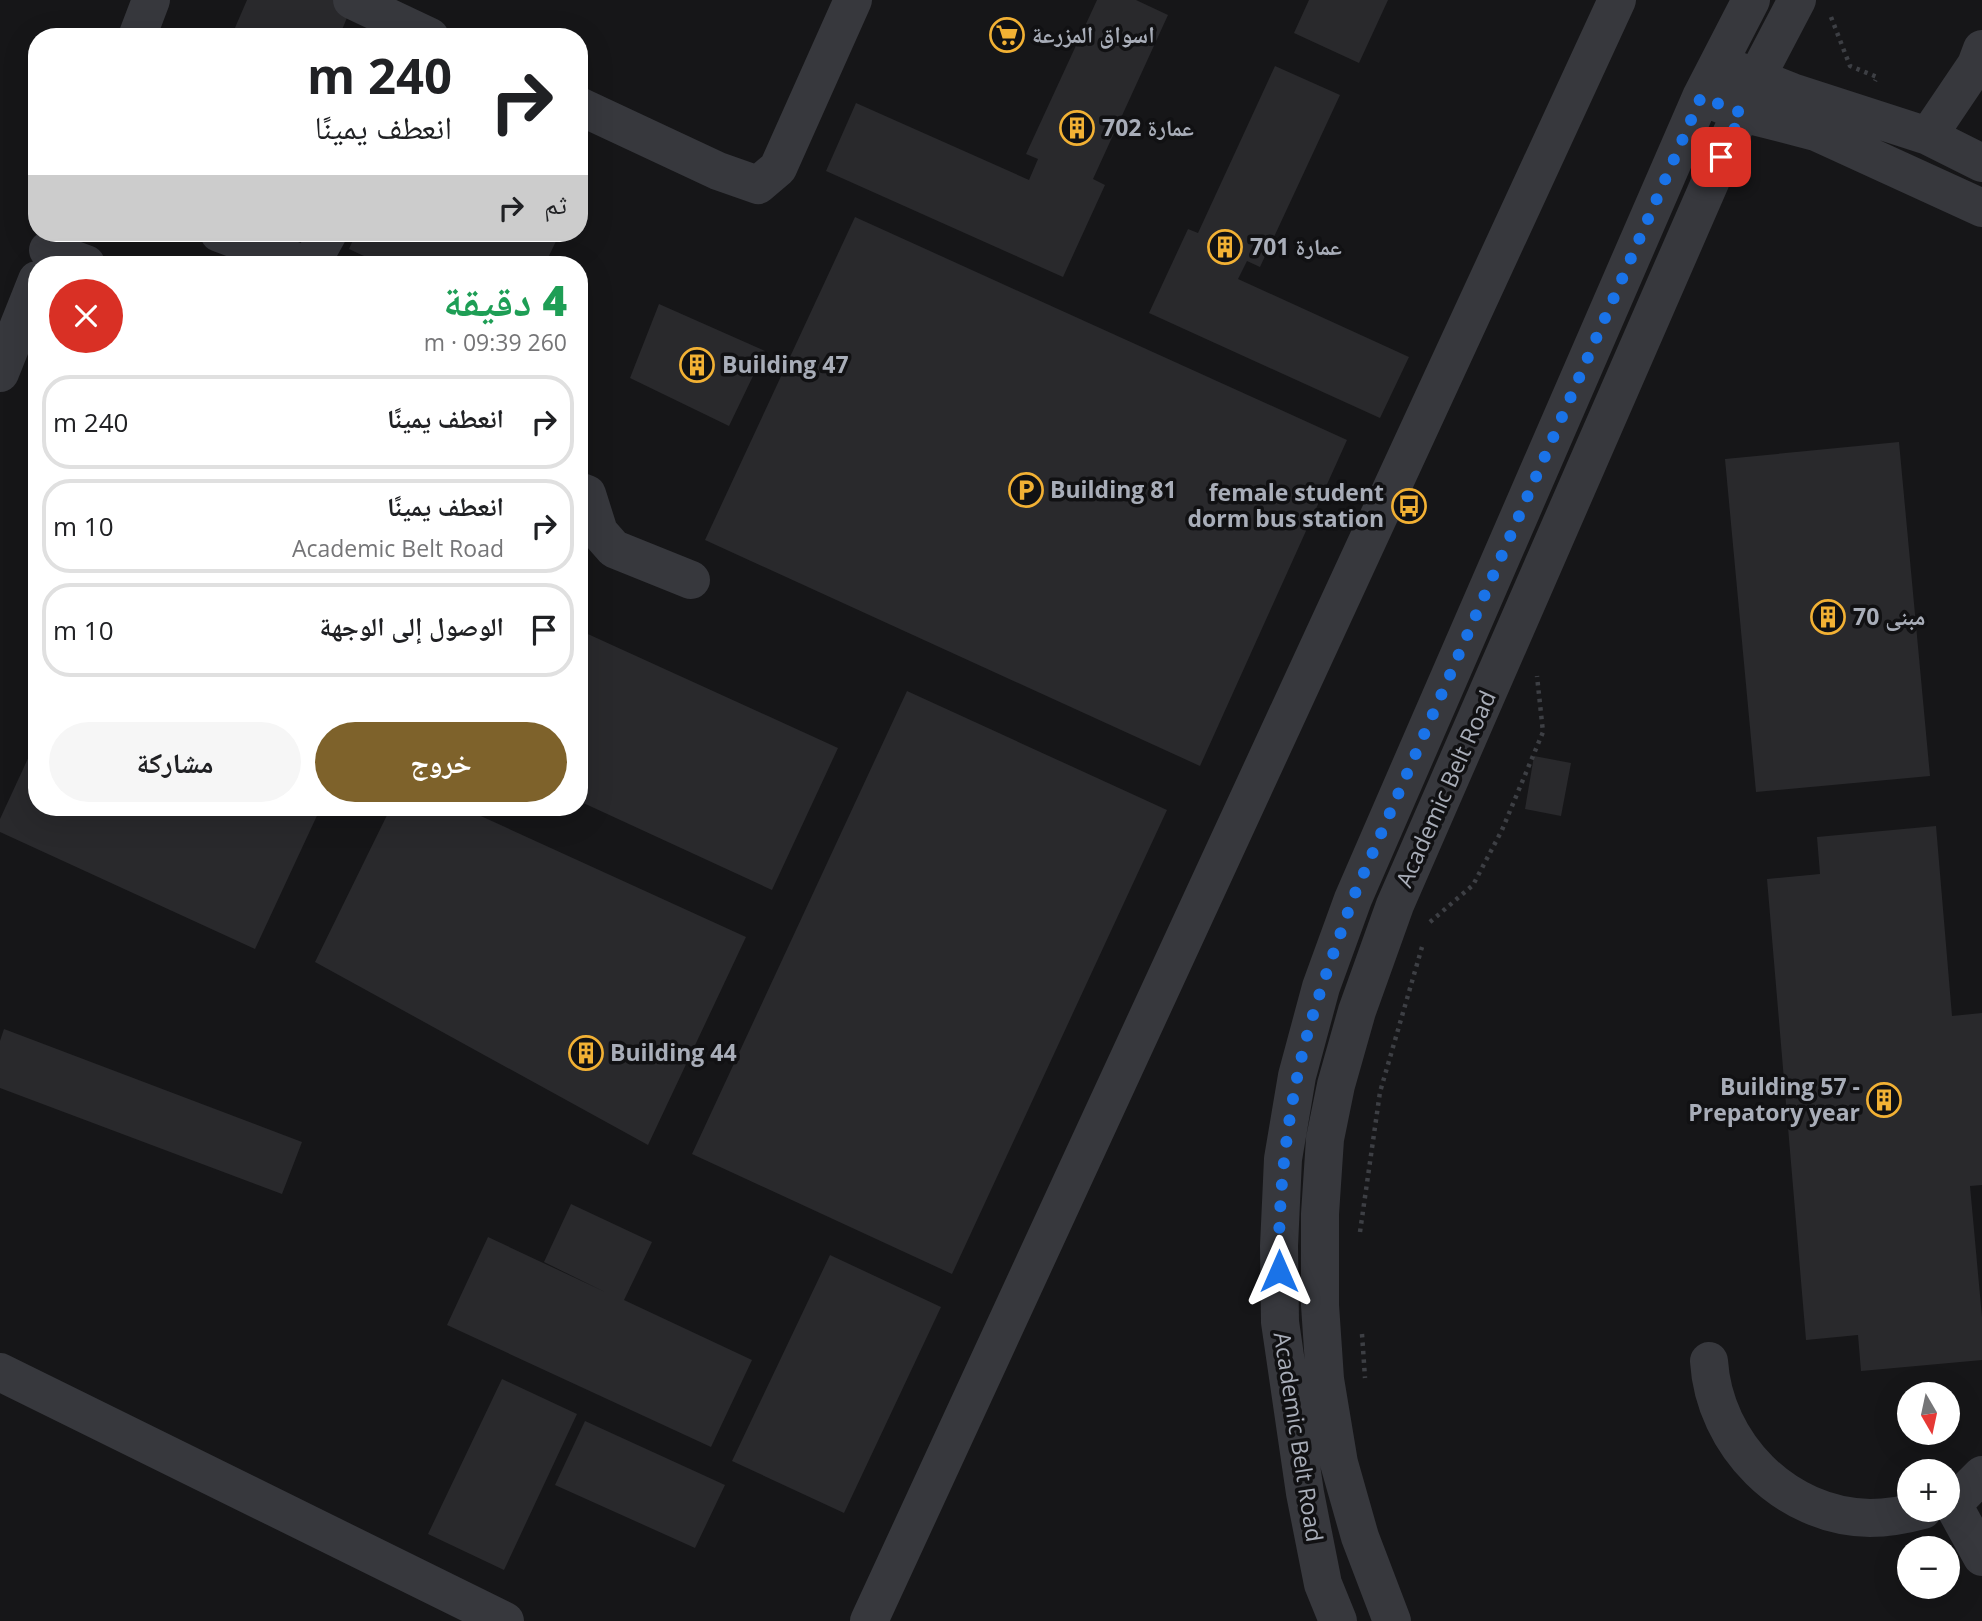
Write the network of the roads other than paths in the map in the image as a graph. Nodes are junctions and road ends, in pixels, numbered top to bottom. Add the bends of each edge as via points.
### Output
1 (151, 0) edge
2 (352, 0) edge
3 (853, 0) edge
4 (1617, 0) edge
5 (1751, 0) edge
6 (1813, 5) edge
7 (140, 28) edge
8 (411, 28) edge
9 (1982, 49) edge
10 (1758, 78) junction
11 (1710, 81) junction
12 (588, 110) edge
13 (1742, 113) junction
14 (1928, 136) junction
15 (1982, 163) edge
16 (1982, 208) edge
17 (243, 242) edge
18 (281, 256) edge
19 (28, 302) edge
20 (0, 373) edge
21 (588, 502) edge
22 (691, 580) dead end
23 (1709, 1361) dead end
24 (0, 1371) edge
25 (1982, 1475) edge
26 (1960, 1494) edge
27 (1897, 1516) edge
28 (1955, 1522) edge
29 (1982, 1557) edge
30 (505, 1621) edge
31 (869, 1621) edge
32 (1338, 1621) edge
33 (1392, 1621) edge

1 - 7 street
2 - 8 street
3 - 12 street via 778,168 758,185
4 - 31 street
5 - 11 street, Academic Belt Road
6 - 10 street, Academic Belt Road via 1765,61
9 - 14 street
10 - 11 street
10 - 13 street, Academic Belt Road
10 - 14 street
11 - 13 street
11 - 32 street, Academic Belt Road via 1353,898 1321,987 1297,1076 1283,1159 1280,1322 1307,1506 1323,1584
13 - 16 street via 1816,132
13 - 33 street, Academic Belt Road via 1395,905 1336,1085 1325,1139 1320,1214 1325,1379 1339,1463 1360,1537
14 - 15 street
17 - 18 street
19 - 20 street
21 - 22 street via 598,532 614,549
23 - 27 street via 1718,1409 1733,1438 1751,1463 1777,1486 1836,1514
24 - 30 street
25 - 26 street
28 - 29 street

